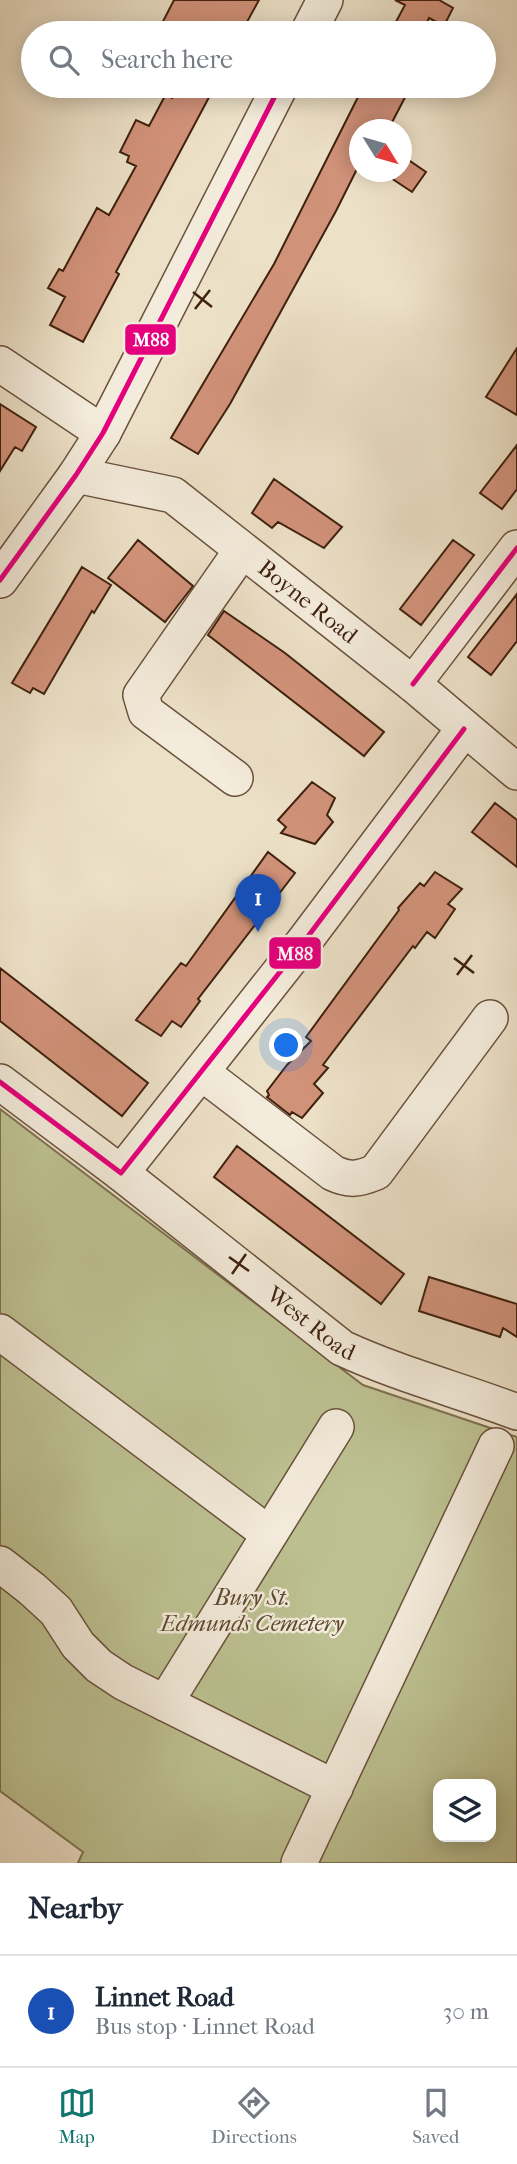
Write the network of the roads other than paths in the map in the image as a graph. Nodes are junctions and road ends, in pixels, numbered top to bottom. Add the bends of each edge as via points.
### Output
1 (325, 0) edge
2 (314, 21) edge
3 (274, 98) edge
4 (0, 364) edge
5 (103, 433) junction
6 (76, 475) junction
7 (517, 548) edge
8 (242, 550) junction
9 (0, 580) edge
10 (413, 684) junction
11 (464, 729) junction
12 (517, 772) edge
13 (235, 778) dead end
14 (490, 1018) dead end
15 (201, 1072) junction
16 (0, 1082) edge
17 (121, 1173) junction
18 (0, 1332) edge
19 (517, 1412) edge
20 (336, 1427) dead end
21 (496, 1446) dead end
22 (269, 1534) junction
23 (0, 1564) edge
24 (165, 1703) junction
25 (335, 1788) junction
26 (299, 1863) edge

1 - 2 street
3 - 5 street
4 - 5 street
5 - 6 street
6 - 8 street, Boyne Road via 173,495
6 - 9 street
7 - 10 street
8 - 10 street, Boyne Road
8 - 13 street via 141,695 146,712
10 - 11 street, Boyne Road
11 - 12 street, Boyne Road
11 - 15 street
14 - 15 street via 376,1172 360,1179 348,1180 333,1173
15 - 17 street
16 - 17 street, West Road
17 - 19 street, West Road via 342,1348
18 - 22 street
20 - 22 street
21 - 25 street
22 - 24 street
23 - 24 street via 56,1611 78,1645 99,1666
24 - 25 street
25 - 26 street

